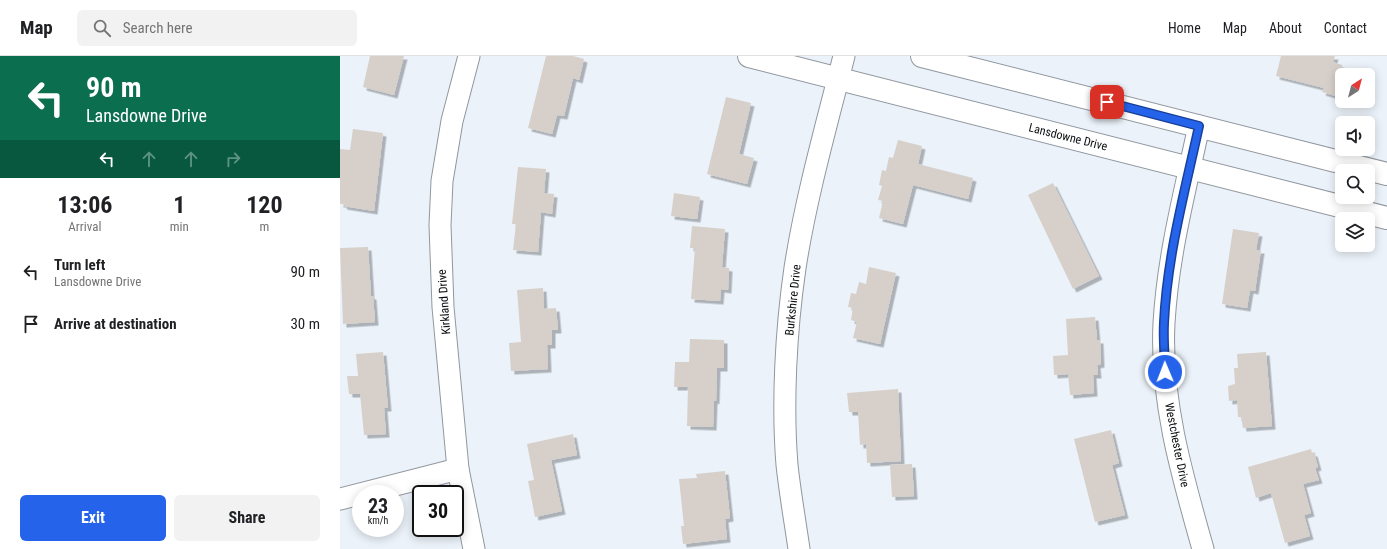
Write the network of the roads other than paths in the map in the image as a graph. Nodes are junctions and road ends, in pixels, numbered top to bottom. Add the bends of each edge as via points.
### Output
1 (469, 56) edge
2 (749, 56) edge
3 (844, 56) edge
4 (922, 56) edge
5 (838, 78) junction
6 (1199, 126) junction
7 (1190, 168) junction
8 (1387, 174) edge
9 (1387, 218) edge
10 (458, 469) junction
11 (340, 499) edge
12 (474, 549) edge
13 (799, 549) edge
14 (1203, 549) edge

1 - 10 street, Kirkland Drive via 452,121 442,182 440,225 443,307
2 - 5 street, Lansdowne Drive
3 - 5 street, Burkshire Drive
4 - 6 street
5 - 7 street, Lansdowne Drive
5 - 13 street, Burkshire Drive via 814,171 795,268 790,309 787,450
6 - 7 street, Westchester Drive
6 - 8 street
7 - 9 street, Lansdowne Drive
7 - 14 street, Westchester Drive via 1176,224 1170,266 1164,324 1165,372 1180,470
10 - 11 street
10 - 12 street, Kirkland Drive

